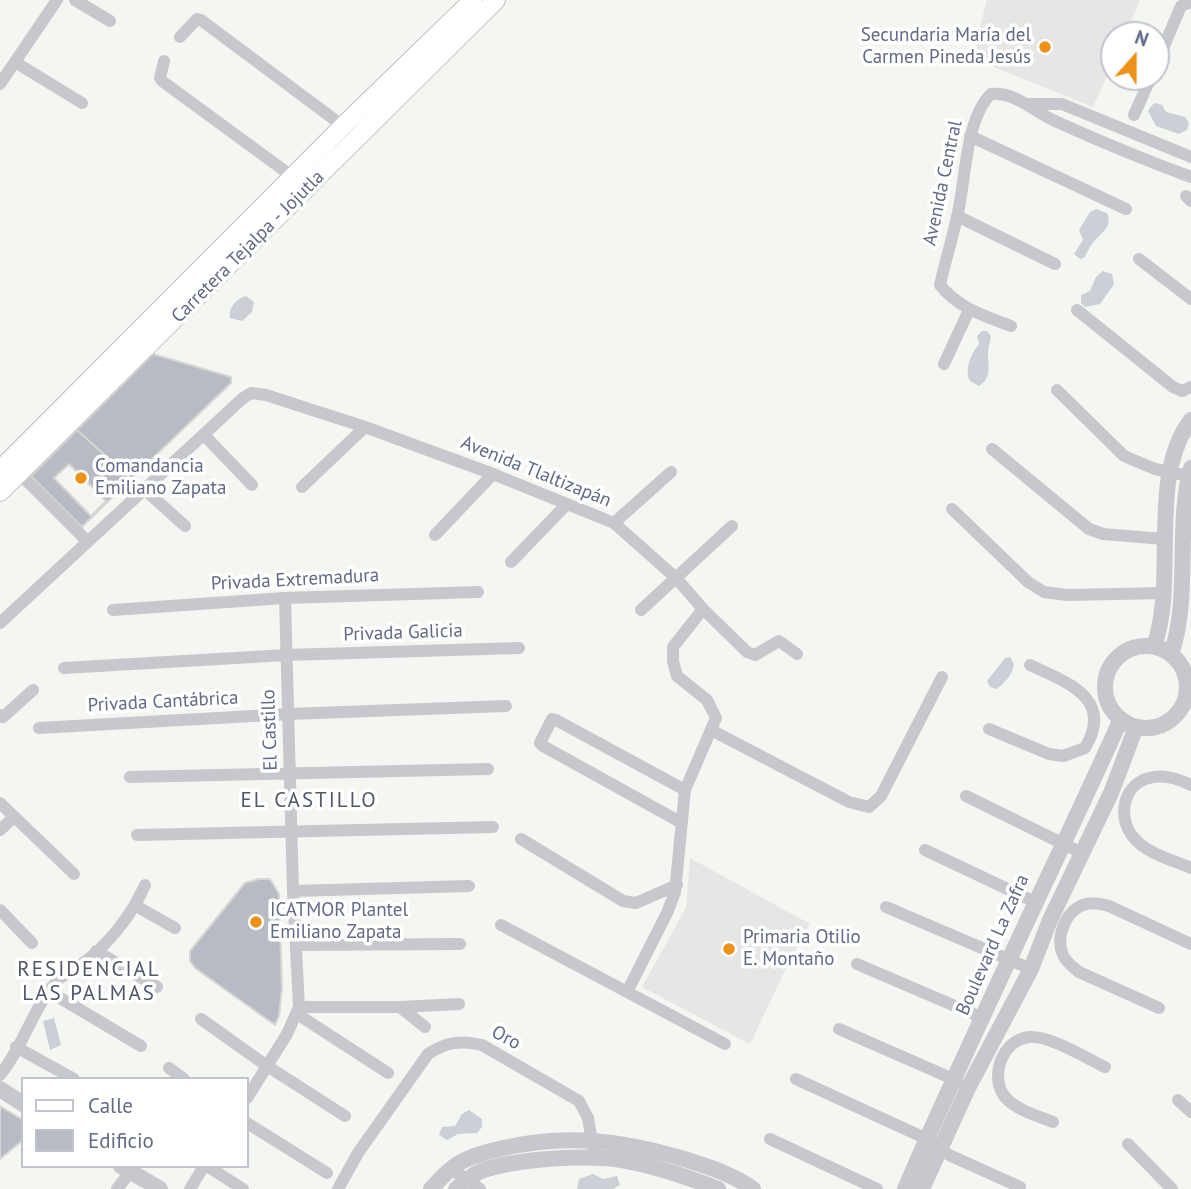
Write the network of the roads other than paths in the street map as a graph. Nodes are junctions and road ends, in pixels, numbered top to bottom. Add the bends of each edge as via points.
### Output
1 (57, 0) edge
2 (75, 0) edge
3 (472, 0) edge
4 (496, 0) edge
5 (1191, 2) edge
6 (110, 21) dead end
7 (1170, 32) edge
8 (180, 37) dead end
9 (164, 61) dead end
10 (15, 62) junction
11 (0, 83) edge
12 (1145, 91) edge
13 (82, 103) dead end
14 (1029, 104) junction
15 (1135, 115) dead end
16 (343, 126) junction
17 (970, 136) junction
18 (1191, 157) edge
19 (293, 177) junction
20 (1191, 177) edge
21 (1126, 209) dead end
22 (957, 216) junction
23 (1139, 258) dead end
24 (1055, 264) dead end
25 (1191, 299) edge
26 (969, 310) junction
27 (1077, 310) dead end
28 (1011, 326) dead end
29 (944, 364) dead end
30 (1191, 387) edge
31 (1057, 390) dead end
32 (1191, 420) edge
33 (365, 427) junction
34 (204, 435) junction
35 (992, 449) dead end
36 (9, 469) edge
37 (671, 472) dead end
38 (1190, 472) edge
39 (493, 474) junction
40 (1171, 474) junction
41 (252, 485) dead end
42 (302, 487) dead end
43 (144, 489) junction
44 (0, 492) edge
45 (567, 503) junction
46 (951, 509) dead end
47 (614, 523) junction
48 (185, 526) dead end
49 (732, 526) dead end
50 (1187, 528) edge
51 (435, 535) dead end
52 (1164, 539) junction
53 (88, 542) junction
54 (511, 562) dead end
55 (676, 578) junction
56 (478, 592) dead end
57 (1164, 593) junction
58 (1188, 596) edge
59 (285, 598) junction
60 (704, 609) junction
61 (113, 610) dead end
62 (641, 610) dead end
63 (0, 623) edge
64 (1154, 646) junction
65 (519, 648) dead end
66 (797, 654) dead end
67 (1171, 654) junction
68 (287, 656) junction
69 (1030, 665) dead end
70 (64, 668) dead end
71 (942, 677) dead end
72 (1189, 685) edge
73 (33, 690) dead end
74 (506, 706) dead end
75 (289, 714) junction
76 (0, 715) edge
77 (1121, 719) junction
78 (1136, 727) junction
79 (39, 728) dead end
80 (989, 729) dead end
81 (711, 730) junction
82 (1091, 738) junction
83 (1108, 746) junction
84 (488, 769) dead end
85 (291, 774) junction
86 (130, 777) dead end
87 (1191, 785) edge
88 (685, 790) junction
89 (966, 796) dead end
90 (1119, 796) junction
91 (0, 803) edge
92 (15, 817) junction
93 (682, 823) junction
94 (493, 827) dead end
95 (0, 830) edge
96 (292, 830) junction
97 (137, 835) dead end
98 (521, 839) dead end
99 (1062, 844) junction
100 (925, 850) dead end
101 (1082, 853) junction
102 (1191, 868) edge
103 (74, 874) dead end
104 (145, 885) dead end
105 (677, 885) junction
106 (469, 886) dead end
107 (293, 891) junction
108 (1035, 902) junction
109 (136, 906) junction
110 (886, 907) dead end
111 (0, 910) edge
112 (1057, 923) junction
113 (502, 925) dead end
114 (175, 928) dead end
115 (32, 943) dead end
116 (460, 944) dead end
117 (1191, 944) edge
118 (296, 945) junction
119 (96, 951) junction
120 (1010, 961) junction
121 (857, 964) dead end
122 (1031, 969) junction
123 (157, 987) dead end
124 (50, 992) junction
125 (627, 992) junction
126 (459, 1004) dead end
127 (400, 1007) junction
128 (1159, 1008) dead end
129 (298, 1011) junction
130 (983, 1018) junction
131 (201, 1019) dead end
132 (425, 1027) dead end
133 (839, 1029) dead end
134 (725, 1044) dead end
135 (141, 1046) dead end
136 (16, 1047) junction
137 (996, 1053) junction
138 (267, 1066) junction
139 (1105, 1066) dead end
140 (169, 1068) dead end
141 (388, 1073) dead end
142 (0, 1075) edge
143 (70, 1077) edge
144 (181, 1077) edge
145 (796, 1079) dead end
146 (961, 1085) junction
147 (0, 1089) edge
148 (248, 1096) edge
149 (1178, 1100) dead end
150 (21, 1103) edge
151 (1191, 1112) edge
152 (345, 1116) dead end
153 (1053, 1122) dead end
154 (248, 1124) edge
155 (770, 1139) dead end
156 (927, 1139) junction
157 (592, 1140) junction
158 (1128, 1144) dead end
159 (940, 1149) junction
160 (596, 1158) junction
161 (205, 1168) edge
162 (209, 1168) edge
163 (450, 1168) junction
164 (126, 1169) edge
165 (327, 1174) dead end
166 (461, 1184) edge
167 (152, 1187) edge
168 (1020, 1187) dead end
169 (117, 1189) edge
170 (190, 1189) edge
171 (243, 1189) edge
172 (338, 1189) edge
173 (431, 1189) edge
174 (481, 1189) edge
175 (718, 1189) edge
176 (753, 1189) edge
177 (877, 1189) edge
178 (905, 1189) edge
179 (922, 1189) edge
180 (1172, 1189) edge

1 - 10 street
2 - 6 street
3 - 16 main road, Carretera Tejalpa - Jojutla
4 - 36 main road, Carretera Tejalpa - Jojutla
5 - 7 street via 1181,6
8 - 16 street via 201,20
9 - 19 street via 162,81
10 - 11 street
10 - 13 street
12 - 15 street
14 - 17 street, Avenida Central via 1003,93 991,94 982,103
14 - 18 street, Avenida Central via 1062,104
14 - 20 street, Avenida Central via 1051,119
16 - 19 main road, Carretera Tejalpa - Jojutla
17 - 21 street
17 - 22 street, Avenida Central
19 - 36 main road, Carretera Tejalpa - Jojutla
22 - 24 street
22 - 26 street, Avenida Central via 940,285
23 - 25 street
26 - 28 street, Avenida Central
26 - 29 street
27 - 30 street via 1173,387 1182,391
31 - 40 street via 1124,456
32 - 40 street via 1175,452
33 - 34 street, Avenida Tlaltizapán via 251,393
33 - 39 street, Avenida Tlaltizapán
33 - 42 street
34 - 41 street
34 - 43 street
35 - 52 street via 1089,529
36 - 44 main road, Carretera Tejalpa - Jojutla
36 - 53 street
37 - 47 street
38 - 40 street
38 - 50 street
39 - 45 street, Avenida Tlaltizapán
39 - 51 street
40 - 52 street
43 - 48 street
43 - 53 street
45 - 47 street, Avenida Tlaltizapán
45 - 54 street
46 - 57 street via 1044,592
47 - 55 street, Avenida Tlaltizapán
49 - 55 street
50 - 58 street
52 - 57 street
53 - 63 street
55 - 60 street, Avenida Tlaltizapán
55 - 62 street
56 - 59 street, Privada Extremadura
57 - 64 street via 1161,629
58 - 67 street via 1180,636
59 - 61 street, Privada Extremadura
59 - 68 street, El Castillo
60 - 66 street, Avenida Tlaltizapán via 747,652 755,655 779,641
60 - 81 street via 673,647 673,661 677,676 707,700 716,718
64 - 67 street
64 - 77 street via 1128,649 1109,667 1104,693
65 - 68 street, Privada Galicia
67 - 72 street
68 - 70 street, Privada Galicia
68 - 75 street, El Castillo
69 - 82 street via 1084,695 1096,722
71 - 81 street via 881,796 869,807 849,802
72 - 78 street via 1184,704 1168,722
73 - 76 street via 9,714
74 - 75 street, Privada Cantábrica
75 - 79 street, Privada Cantábrica
75 - 85 street, El Castillo
77 - 78 street
77 - 83 street, Boulevard La Zafra
78 - 90 street, Boulevard La Zafra
80 - 82 street via 1063,756 1086,748
81 - 88 street
82 - 83 street
83 - 99 street, Boulevard La Zafra
84 - 85 street
85 - 86 street
85 - 96 street, El Castillo
87 - 90 street via 1166,776 1150,777
88 - 93 street
88 - 93 street via 556,720 552,719 540,743
89 - 99 street
90 - 101 street, Boulevard La Zafra
90 - 102 street via 1124,823 1136,841
91 - 92 street
92 - 95 street
92 - 103 street
93 - 105 street
94 - 96 street
96 - 97 street
96 - 107 street, El Castillo
98 - 105 street via 623,901 636,903
99 - 101 street
99 - 108 street, Boulevard La Zafra
100 - 108 street
101 - 112 street, Boulevard La Zafra
104 - 109 street
105 - 125 street
106 - 107 street
107 - 118 street, El Castillo
108 - 120 street, Boulevard La Zafra
109 - 114 street
109 - 119 street
110 - 120 street
111 - 115 street
112 - 117 street via 1086,904 1098,904
112 - 122 street, Boulevard La Zafra
112 - 128 street via 1063,956 1069,964
113 - 125 street
116 - 118 street
118 - 129 street, El Castillo
119 - 123 street
119 - 124 street via 60,978
120 - 122 street
120 - 130 street, Boulevard La Zafra
121 - 130 street
122 - 137 street, Boulevard La Zafra
124 - 135 street
124 - 136 street
125 - 134 street
126 - 127 street
127 - 129 street
127 - 132 street
129 - 138 street
129 - 141 street
130 - 146 street, Boulevard La Zafra
131 - 138 street
133 - 146 street
136 - 142 street
136 - 143 street
137 - 139 street via 1030,1037
137 - 146 street, Boulevard La Zafra
137 - 153 street via 998,1085 1004,1096
138 - 148 street
138 - 152 street
140 - 144 street
145 - 156 street
146 - 156 street, Boulevard La Zafra
146 - 159 street, Boulevard La Zafra
147 - 150 street
149 - 151 street
154 - 165 street
155 - 177 street
156 - 159 street
156 - 178 street, Boulevard La Zafra
157 - 160 street, Oro
157 - 163 street via 509,1147 478,1154
157 - 172 street, Oro via 579,1101 482,1045 453,1042 428,1054
157 - 176 street via 707,1166
158 - 180 street
159 - 168 street
159 - 179 street, Boulevard La Zafra
160 - 166 street via 485,1169
160 - 175 street via 686,1176
161 - 170 street
162 - 171 street
163 - 166 street
163 - 173 street
164 - 167 street
164 - 169 street
166 - 174 street

